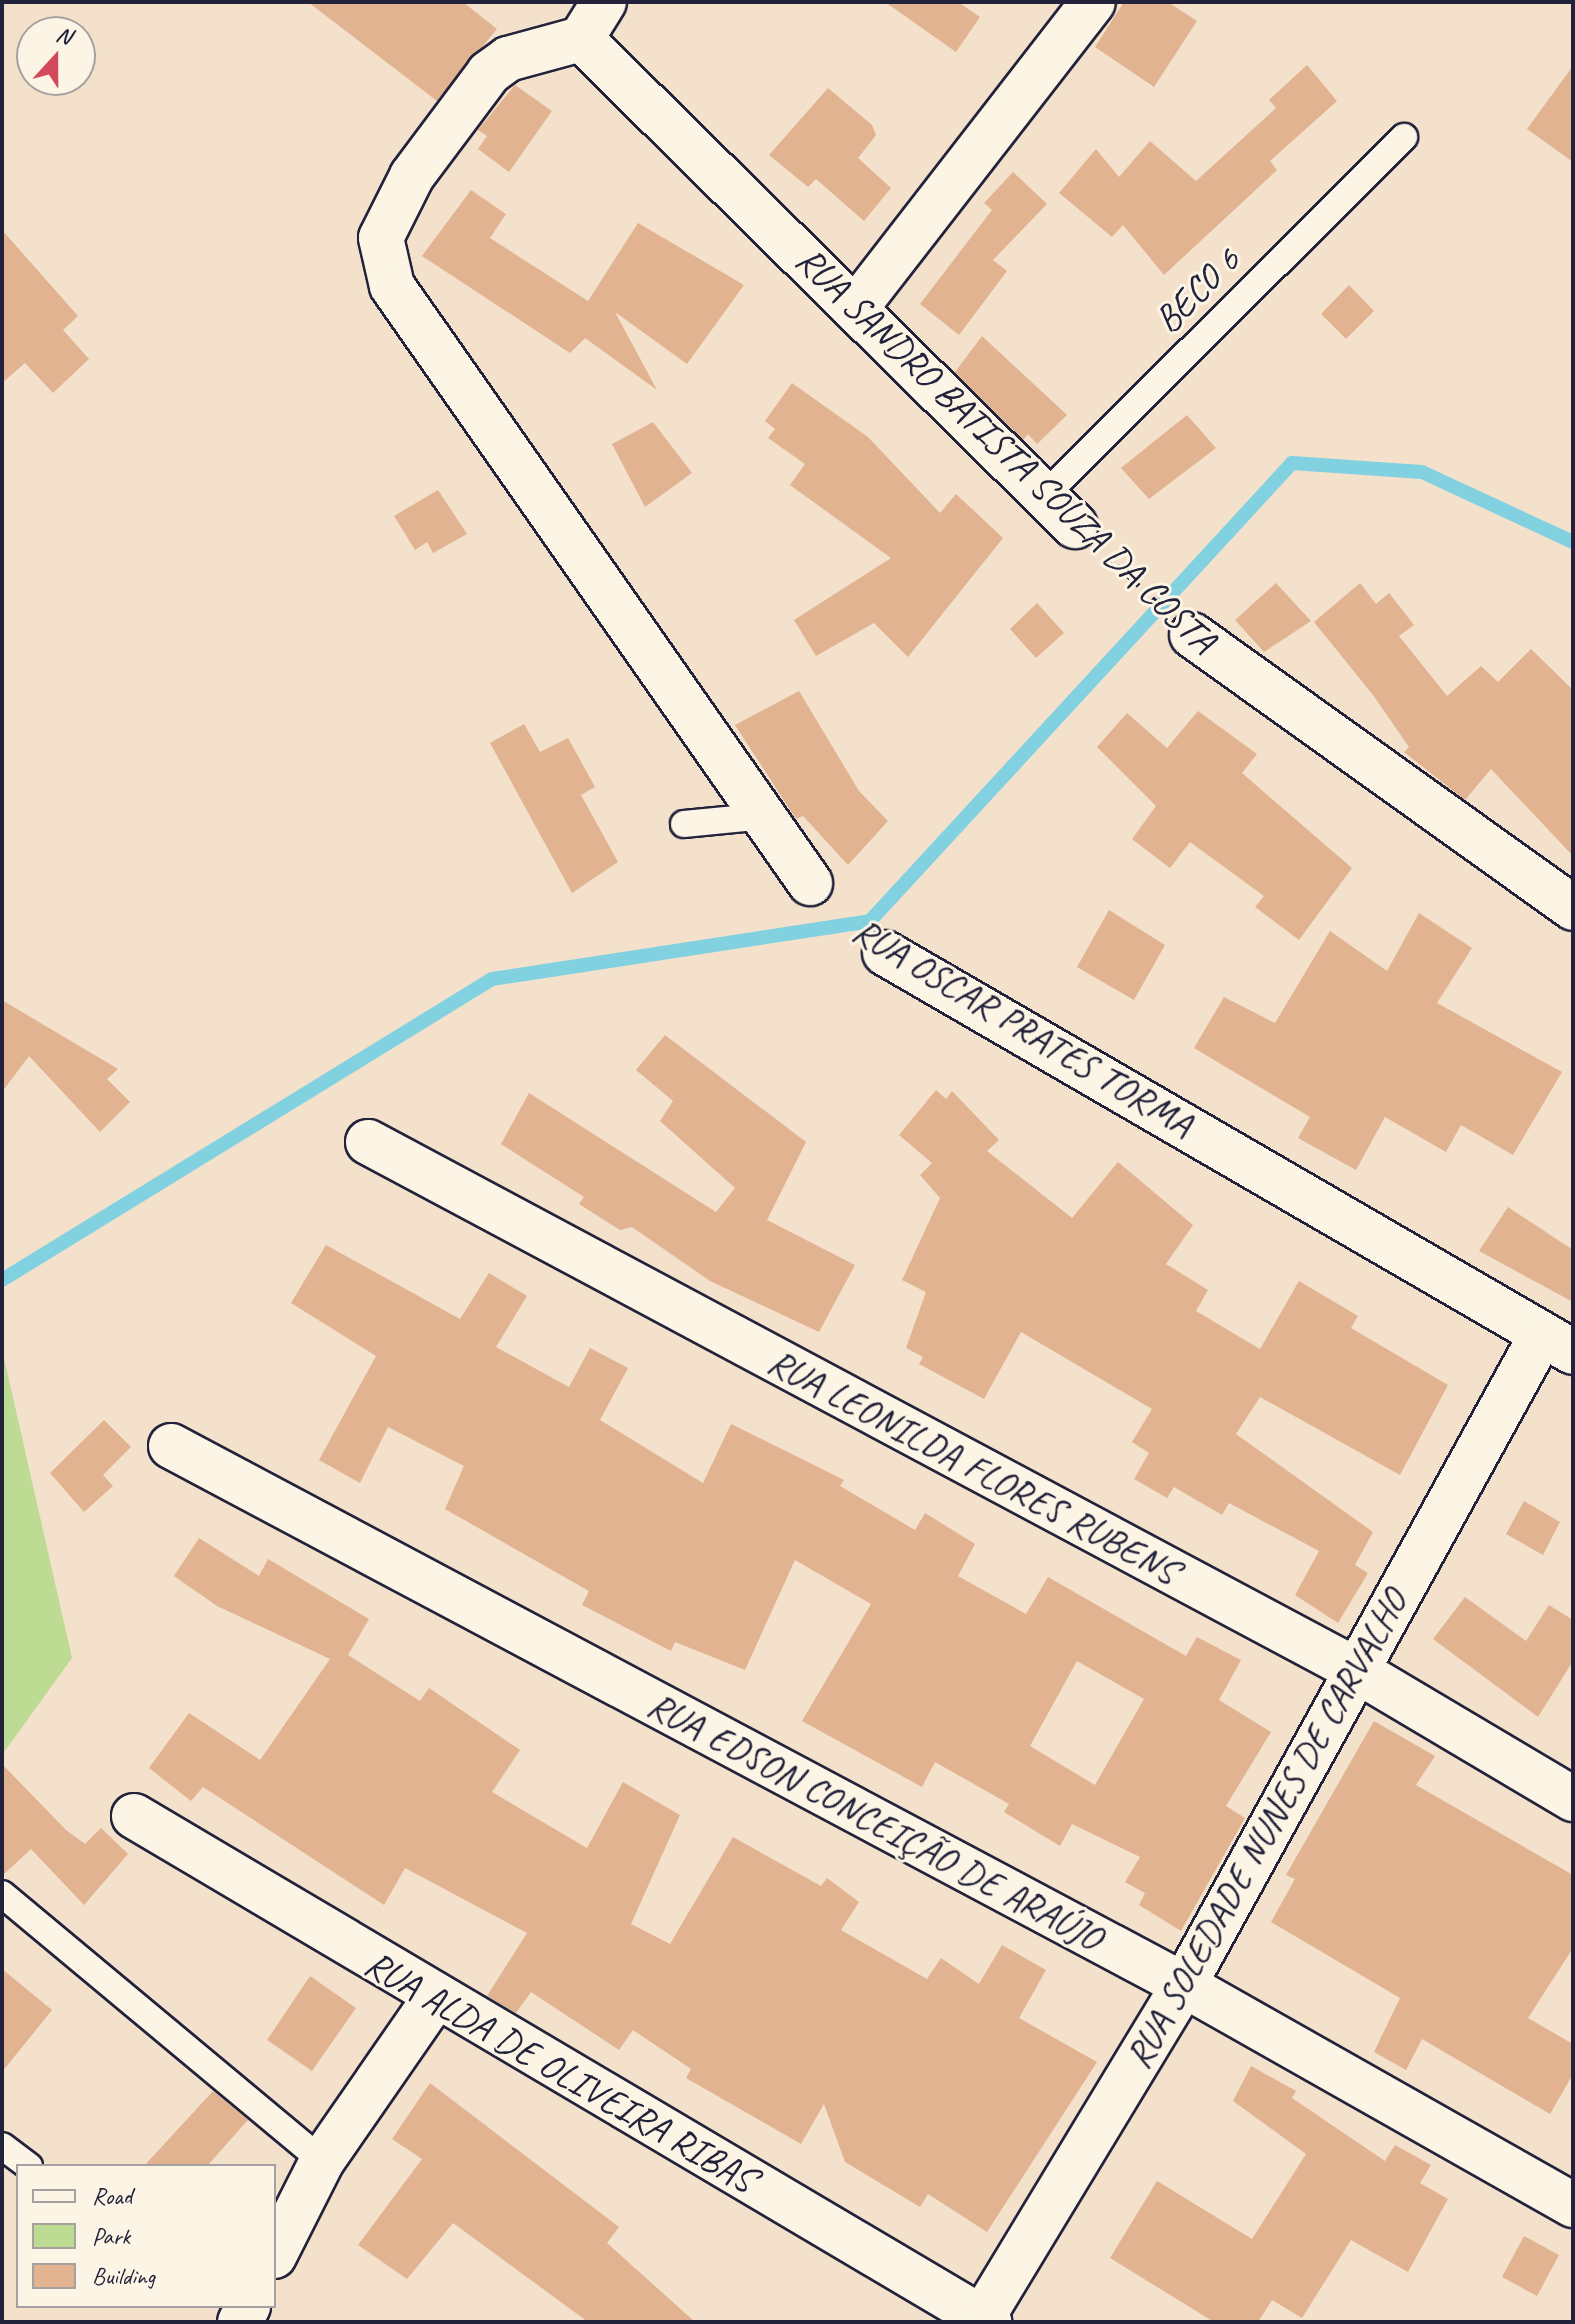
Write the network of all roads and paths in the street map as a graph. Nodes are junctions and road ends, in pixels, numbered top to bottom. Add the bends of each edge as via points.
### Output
1 (604, 2) edge
2 (1093, 2) edge
3 (581, 39) junction
4 (1404, 137) dead end
5 (855, 309) junction
6 (1043, 497) junction
7 (1075, 526) joint
8 (1192, 635) joint
9 (765, 816) junction
10 (684, 824) dead end
11 (810, 883) dead end
12 (1573, 908) edge
13 (885, 953) dead end
14 (368, 1142) dead end
15 (1558, 1343) edge
16 (171, 1446) dead end
17 (1354, 1669) junction
18 (1573, 1799) edge
19 (134, 1816) dead end
20 (2, 1894) edge
21 (1184, 1985) junction
22 (434, 1999) junction
23 (2, 2146) edge
24 (322, 2161) junction
25 (26, 2164) edge
26 (1573, 2205) edge
27 (276, 2252) edge
28 (221, 2308) edge
29 (986, 2320) edge
30 (240, 2322) edge

1 - 3 street
2 - 5 street
3 - 5 street, RUA SANDRO BATISTA SOUZA DA COSTA
3 - 9 street via 508,59 489,73 412,176 381,238 392,286
4 - 6 lane, BECO 6
5 - 6 street, RUA SANDRO BATISTA SOUZA DA COSTA
6 - 7 street, RUA SANDRO BATISTA SOUZA DA COSTA
7 - 8 path, RUA SANDRO BATISTA SOUZA DA COSTA
8 - 12 street, RUA SANDRO BATISTA SOUZA DA COSTA
9 - 10 lane
9 - 11 street
13 - 15 street, RUA OSCAR PRATES TORMA
14 - 17 street, RUA LEONILDA FLORES RUBENS
15 - 17 street, RUA SOLEDADE NUNES DE CARVALHO
16 - 21 street, RUA EDSON CONCEIÇÃO DE ARAÚJO
17 - 18 street, RUA LEONILDA FLORES RUBENS
17 - 21 street, RUA SOLEDADE NUNES DE CARVALHO
19 - 22 street, RUA ALDA DE OLIVEIRA RIBAS
20 - 24 lane
21 - 26 street, RUA EDSON CONCEIÇÃO DE ARAÚJO
21 - 29 street, RUA SOLEDADE NUNES DE CARVALHO
22 - 24 street
22 - 29 street, RUA ALDA DE OLIVEIRA RIBAS
23 - 25 lane
24 - 27 street
28 - 30 lane

